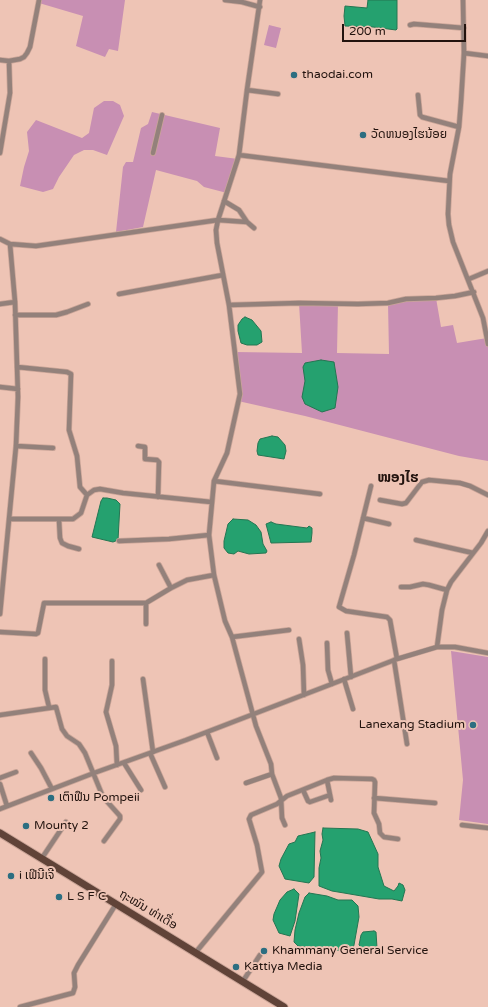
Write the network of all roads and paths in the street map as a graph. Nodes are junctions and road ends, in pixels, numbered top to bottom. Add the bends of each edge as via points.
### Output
1 (39, 0) edge
2 (225, 0) edge
3 (260, 0) edge
4 (463, 0) edge
5 (237, 1) edge
6 (260, 7) junction
7 (410, 25) dead end
8 (464, 28) junction
9 (464, 52) junction
10 (488, 56) edge
11 (0, 60) edge
12 (9, 61) junction
13 (247, 90) junction
14 (278, 94) dead end
15 (418, 95) dead end
16 (162, 114) dead end
17 (459, 127) junction
18 (0, 153) edge
19 (153, 153) dead end
20 (239, 155) junction
21 (449, 181) junction
22 (224, 201) junction
23 (218, 220) junction
24 (247, 222) junction
25 (254, 228) dead end
26 (0, 239) edge
27 (10, 244) junction
28 (488, 271) edge
29 (223, 275) junction
30 (469, 279) junction
31 (474, 292) junction
32 (119, 294) dead end
33 (15, 302) junction
34 (0, 304) edge
35 (88, 304) dead end
36 (229, 305) junction
37 (15, 315) junction
38 (486, 318) edge
39 (488, 344) edge
40 (17, 367) junction
41 (0, 388) edge
42 (18, 389) junction
43 (16, 446) junction
44 (138, 446) dead end
45 (53, 448) dead end
46 (214, 480) junction
47 (371, 486) dead end
48 (320, 494) dead end
49 (87, 495) junction
50 (488, 495) edge
51 (158, 497) junction
52 (380, 500) dead end
53 (211, 502) junction
54 (363, 518) junction
55 (9, 519) junction
56 (59, 520) junction
57 (389, 524) dead end
58 (488, 530) edge
59 (209, 535) junction
60 (416, 540) dead end
61 (119, 541) dead end
62 (79, 548) dead end
63 (472, 553) junction
64 (159, 565) dead end
65 (214, 574) junction
66 (401, 587) dead end
67 (171, 588) junction
68 (447, 590) junction
69 (146, 603) junction
70 (0, 614) edge
71 (146, 624) dead end
72 (289, 630) dead end
73 (0, 632) edge
74 (347, 633) dead end
75 (232, 637) junction
76 (299, 639) dead end
77 (327, 643) dead end
78 (437, 647) junction
79 (488, 653) edge
80 (45, 659) dead end
81 (395, 660) junction
82 (112, 661) dead end
83 (350, 677) junction
84 (143, 679) dead end
85 (344, 679) junction
86 (332, 684) junction
87 (304, 695) junction
88 (49, 707) junction
89 (353, 709) dead end
90 (252, 714) junction
91 (0, 715) edge
92 (207, 732) junction
93 (407, 744) dead end
94 (151, 752) junction
95 (31, 753) dead end
96 (217, 758) dead end
97 (124, 763) junction
98 (117, 765) junction
99 (16, 772) dead end
100 (94, 773) junction
101 (272, 774) junction
102 (0, 778) edge
103 (327, 780) junction
104 (246, 783) dead end
105 (0, 784) edge
106 (165, 787) dead end
107 (52, 789) junction
108 (141, 790) dead end
109 (303, 790) junction
110 (374, 798) junction
111 (281, 800) junction
112 (435, 803) dead end
113 (7, 806) junction
114 (0, 809) edge
115 (66, 822) dead end
116 (284, 825) dead end
117 (462, 825) dead end
118 (488, 828) edge
119 (0, 833) edge
120 (398, 839) dead end
121 (104, 841) dead end
122 (42, 858) junction
123 (116, 904) junction
124 (196, 952) junction
125 (260, 955) dead end
126 (243, 981) junction
127 (20, 1007) edge
128 (284, 1007) edge

1 - 12 street via 30,47 20,60
2 - 5 street
3 - 6 street
4 - 8 street
5 - 6 street
6 - 13 street
7 - 8 street
8 - 9 street
9 - 10 street
9 - 17 street
11 - 12 street
12 - 18 street via 10,93
13 - 14 street
13 - 20 street
15 - 17 street via 422,118
16 - 19 street
17 - 21 street
20 - 21 street
20 - 22 street
21 - 30 street via 449,225 453,242
22 - 23 street
22 - 24 street via 239,210
23 - 24 street
23 - 27 street via 36,246
23 - 29 street via 216,243
24 - 25 street
26 - 27 street
27 - 33 street
28 - 30 street
29 - 32 street
29 - 36 street
30 - 31 street
31 - 36 street via 388,303
31 - 38 street
33 - 34 street
33 - 37 street
35 - 37 street via 56,315
36 - 46 street via 240,394 227,453
37 - 40 street
38 - 39 street
40 - 42 street
40 - 49 street via 71,374 69,430 77,456 80,487
41 - 42 street
42 - 43 street
43 - 45 street
43 - 55 street
44 - 51 street via 145,447 145,459 159,462
46 - 48 street
46 - 53 street
47 - 54 street
49 - 51 street via 100,489
49 - 56 street via 79,516 73,520
50 - 52 street via 460,483 429,480 422,482 406,503
51 - 53 street
53 - 59 street
54 - 57 street
54 - 81 street via 339,607 346,612 387,617 390,620
55 - 56 street
55 - 70 street
56 - 62 street via 62,543
58 - 63 street
59 - 61 street
59 - 65 street
60 - 63 street
63 - 68 street
64 - 67 street
65 - 67 street via 187,580
65 - 75 street via 225,621
66 - 68 street via 423,584
67 - 69 street
68 - 78 street
69 - 71 street
69 - 73 street via 44,603 38,633
72 - 75 street
74 - 83 street
75 - 90 street
76 - 87 street
77 - 86 street via 328,670
78 - 79 street via 455,647
78 - 81 street
80 - 88 street via 45,690
81 - 83 street
81 - 93 street
82 - 98 street via 112,685 106,712 116,746
83 - 85 street
84 - 94 street
85 - 86 street
85 - 89 street
86 - 87 street
87 - 90 street
88 - 91 street via 44,710
88 - 100 street via 56,707 62,729 81,746
90 - 92 street
90 - 101 street via 271,764
92 - 94 street
92 - 96 street
94 - 97 street
94 - 106 street
95 - 107 street
97 - 98 street
97 - 108 street
98 - 100 street
99 - 102 street
100 - 107 street
100 - 121 street via 103,798 120,816
101 - 104 street
101 - 111 street
103 - 109 street
103 - 109 street via 331,797 309,802
103 - 110 street via 372,779 375,782
105 - 113 street
107 - 113 street
109 - 111 street
110 - 112 street
110 - 120 street via 374,813 380,833 384,837
111 - 116 street
111 - 124 street via 250,816 262,872
113 - 114 street
115 - 122 street
117 - 118 street
119 - 122 main road, ຖະໝົນ ທ່າເດື່ອ
122 - 123 main road, ຖະໝົນ ທ່າເດື່ອ
123 - 124 main road, ຖະໝົນ ທ່າເດື່ອ
123 - 127 street via 78,964 74,973 73,993
124 - 126 main road, ຖະໝົນ ທ່າເດື່ອ
125 - 126 street
126 - 128 main road, ຖະໝົນ ທ່າເດື່ອ

